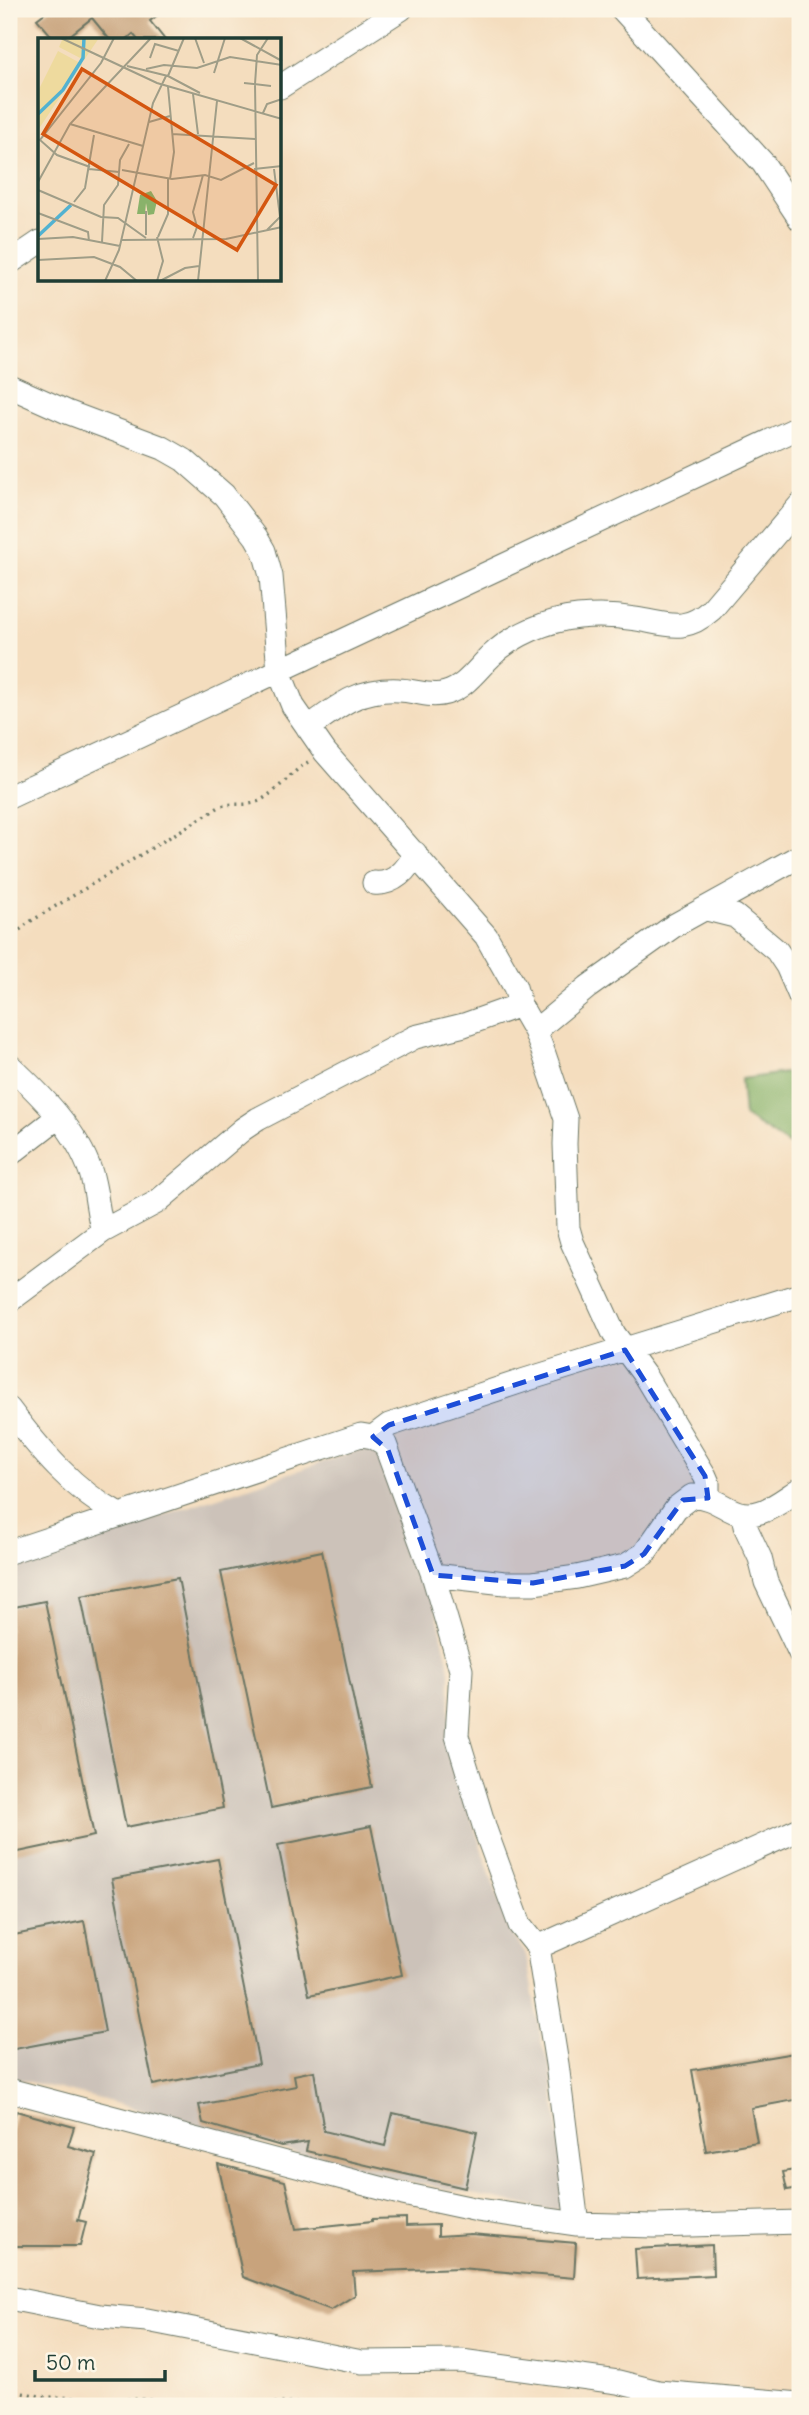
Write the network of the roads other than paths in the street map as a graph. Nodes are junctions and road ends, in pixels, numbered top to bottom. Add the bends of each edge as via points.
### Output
1 (401, 9) edge
2 (622, 9) edge
3 (282, 86) edge
4 (800, 219) edge
5 (38, 243) edge
6 (9, 262) edge
7 (9, 386) edge
8 (800, 427) edge
9 (800, 505) edge
10 (279, 671) junction
11 (308, 728) junction
12 (9, 797) edge
13 (415, 853) junction
14 (800, 856) edge
15 (374, 883) dead end
16 (707, 909) junction
17 (800, 996) edge
18 (520, 1005) junction
19 (535, 1031) junction
20 (9, 1065) edge
21 (58, 1117) junction
22 (9, 1155) edge
23 (103, 1231) junction
24 (800, 1295) edge
25 (9, 1301) edge
26 (625, 1350) junction
27 (9, 1409) edge
28 (373, 1437) junction
29 (800, 1489) edge
30 (708, 1498) junction
31 (119, 1515) junction
32 (743, 1516) junction
33 (9, 1552) edge
34 (433, 1575) junction
35 (800, 1653) edge
36 (800, 1829) edge
37 (538, 1947) junction
38 (9, 2090) edge
39 (800, 2222) edge
40 (577, 2224) junction
41 (9, 2298) edge
42 (800, 2404) edge

1 - 3 street
2 - 4 street via 763,163
5 - 6 street
7 - 10 street via 163,448 224,495 264,551 271,576
8 - 10 street
9 - 11 street via 700,620 677,626 603,617 552,622 507,643 462,685 445,694 365,692
10 - 11 street
10 - 12 street
11 - 13 street
13 - 15 street via 411,863 391,880
13 - 18 street via 486,936 508,971
14 - 16 street
16 - 17 street via 735,915 777,951
16 - 19 street via 631,955
18 - 19 street
18 - 23 street via 415,1037 258,1119 157,1202
19 - 26 street via 566,1119 568,1228 605,1318
20 - 21 street
21 - 22 street
21 - 23 street via 84,1155
23 - 25 street
24 - 26 street
26 - 28 street via 389,1425
26 - 30 street via 705,1476
27 - 31 street via 54,1464 103,1507
28 - 31 street via 361,1435
28 - 34 street via 388,1450
29 - 32 street via 765,1511
30 - 32 street
30 - 34 street via 683,1500 644,1554 625,1566 533,1583
31 - 33 street
32 - 35 street via 766,1582
34 - 37 street via 461,1670 457,1736 520,1925
36 - 37 street
37 - 40 street
38 - 40 street via 403,2194
39 - 40 street
41 - 42 street via 362,2362 461,2361 618,2382 657,2392

